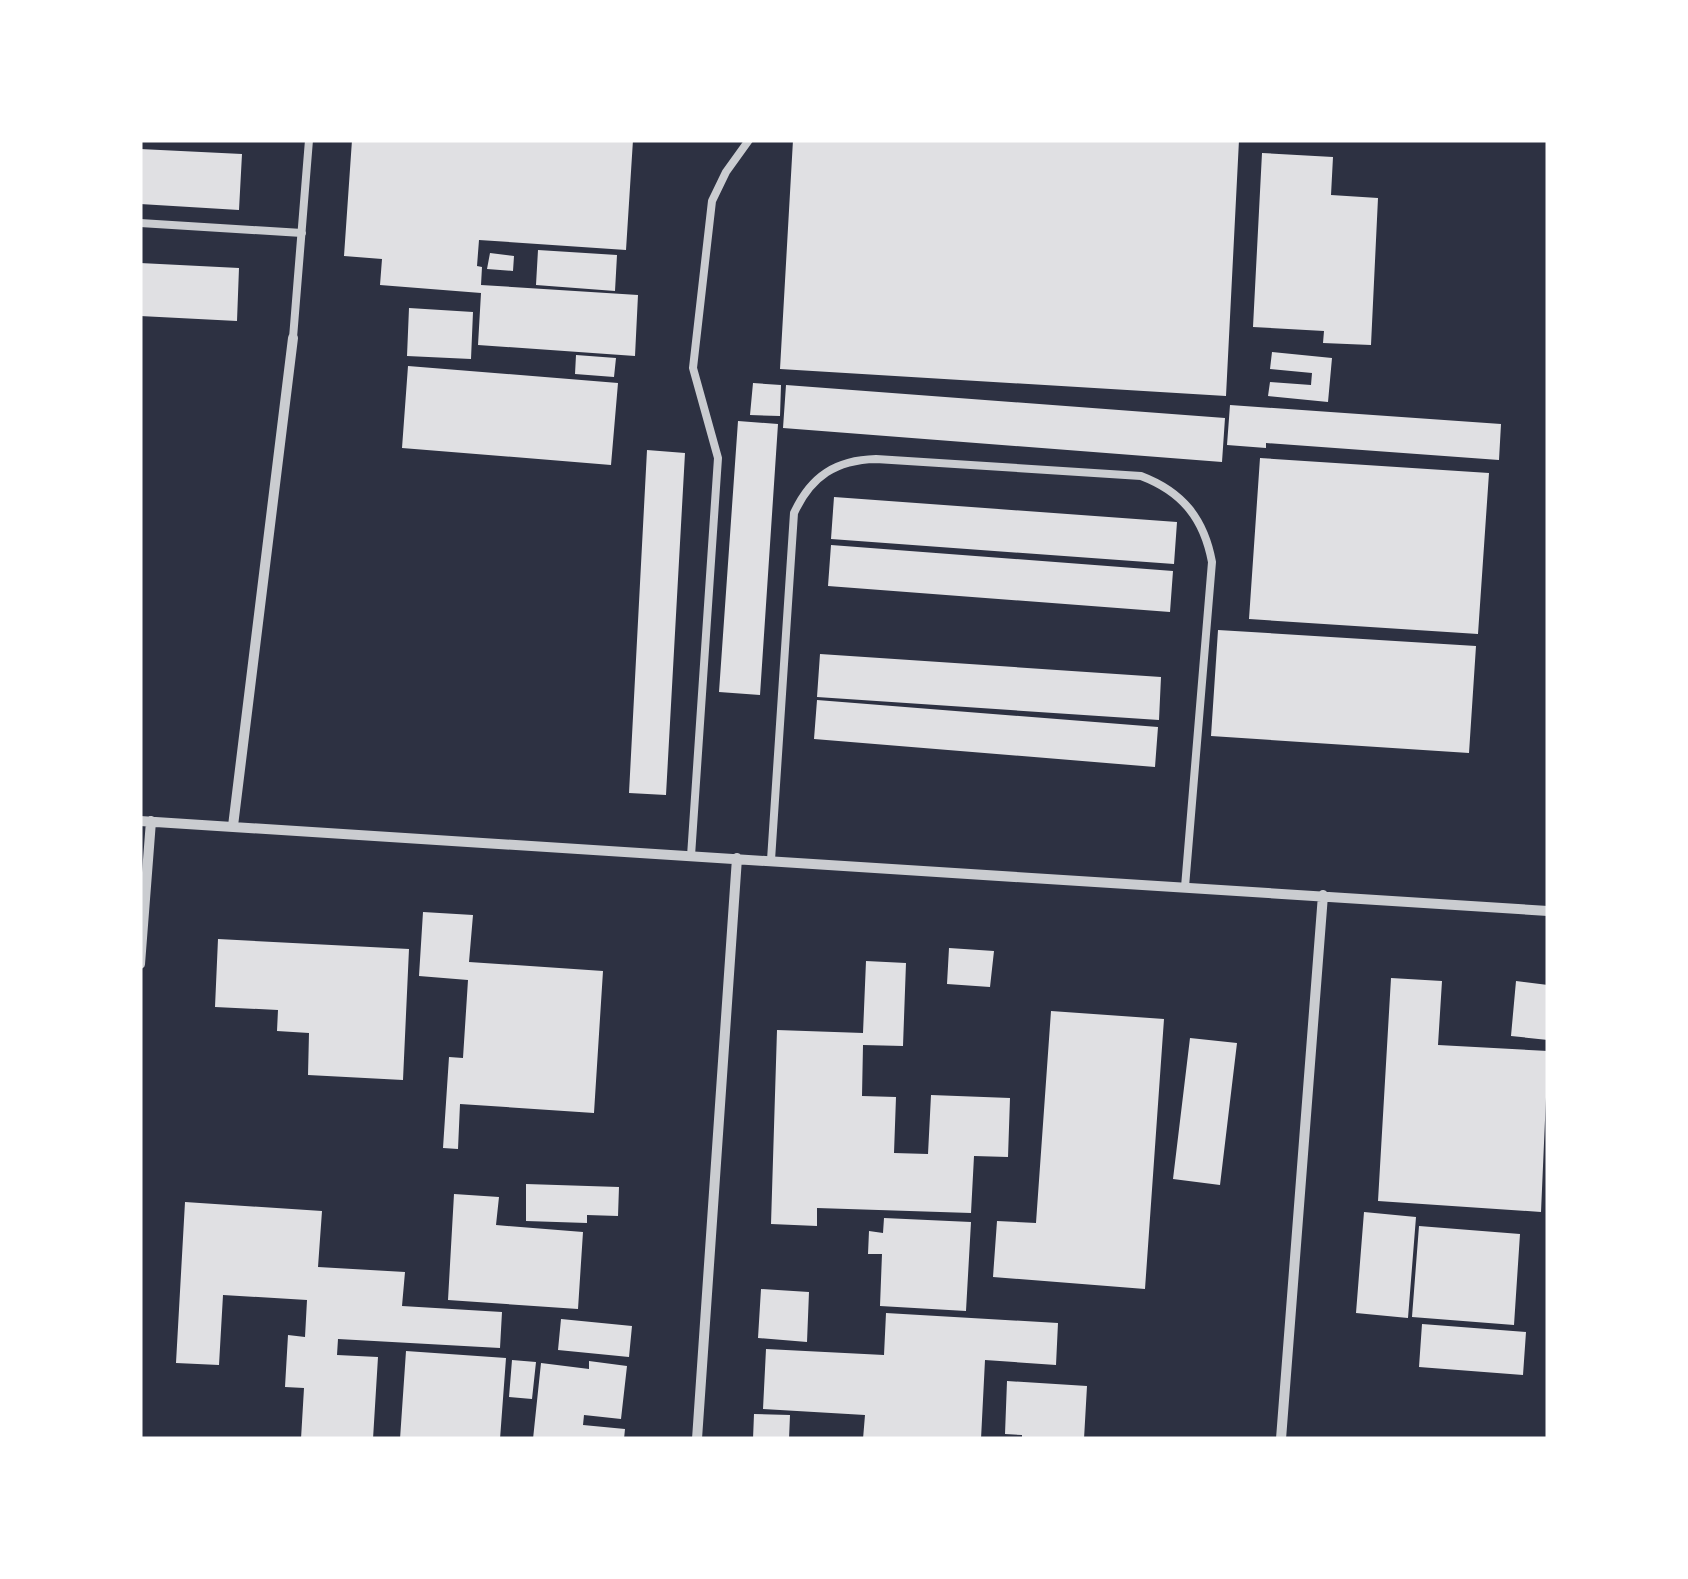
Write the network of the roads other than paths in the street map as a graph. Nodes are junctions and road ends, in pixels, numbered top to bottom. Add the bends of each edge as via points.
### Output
1 (308, 140) edge
2 (749, 140) edge
3 (140, 223) edge
4 (302, 234) junction
5 (294, 338) joint
6 (146, 821) edge
7 (233, 826) junction
8 (691, 856) junction
9 (737, 858) junction
10 (771, 860) junction
11 (1185, 886) junction
12 (1324, 895) junction
13 (1548, 911) edge
14 (140, 964) edge
15 (697, 1439) edge
16 (1280, 1439) edge

1 - 4 lane
2 - 8 lane via 712,201 692,368 718,458
3 - 4 lane
4 - 5 lane
5 - 7 street
6 - 7 street
6 - 14 street
7 - 8 street
8 - 9 street
9 - 10 street
9 - 15 street
10 - 11 street
10 - 11 lane via 794,513 814,480 833,466 876,459 1142,476 1160,483 1202,524 1212,562
11 - 12 street
12 - 13 street
12 - 16 street

